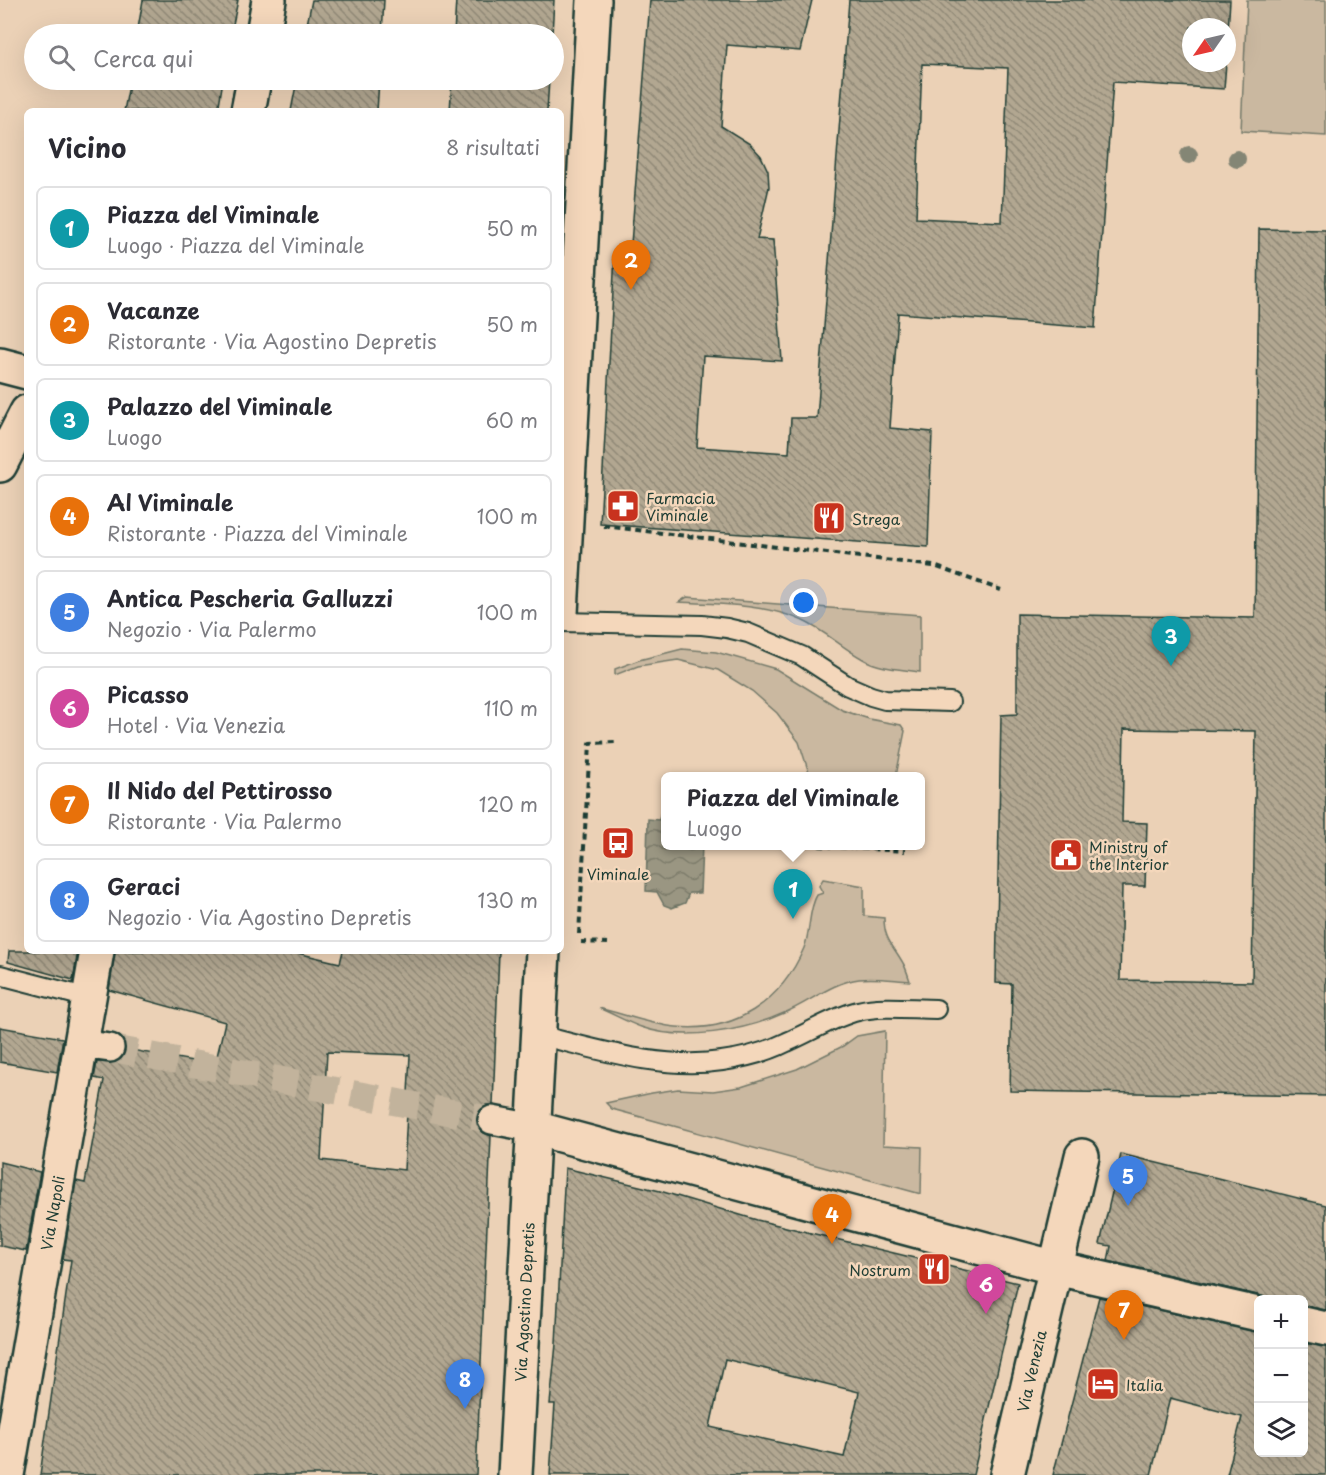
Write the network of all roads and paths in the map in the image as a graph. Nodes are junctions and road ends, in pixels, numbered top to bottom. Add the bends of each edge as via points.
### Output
1 (269, 0) edge
2 (594, 0) edge
3 (265, 24) edge
4 (252, 90) edge
5 (249, 108) edge
6 (0, 365) edge
7 (24, 371) edge
8 (24, 418) edge
9 (0, 465) edge
10 (564, 497) edge
11 (564, 514) edge
12 (1001, 590) dead end
13 (564, 622) edge
14 (951, 702) dead end
15 (618, 742) dead end
16 (887, 850) edge
17 (904, 851) dead end
18 (608, 943) dead end
19 (96, 954) edge
20 (543, 954) edge
21 (0, 975) edge
22 (89, 998) junction
23 (936, 1010) dead end
24 (538, 1035) junction
25 (492, 1120) tunnel mouth
26 (534, 1128) junction
27 (1082, 1156) dead end
28 (1056, 1268) junction
29 (1254, 1313) edge
30 (1308, 1325) edge
31 (1326, 1329) edge
32 (7, 1475) edge
33 (515, 1475) edge
34 (1007, 1475) edge

1 - 3 street
2 - 10 street
4 - 5 street
6 - 7 street
8 - 9 street
11 - 12 path via 595,525 934,566
13 - 14 lane via 727,628 802,656 871,696
15 - 18 path via 590,743 580,919 579,942
16 - 17 path
19 - 22 street, Via Napoli
20 - 24 street, Via Agostino Depretis
21 - 22 lane
22 - 32 street, Via Napoli via 95,1046
23 - 24 lane via 858,1011 765,1051 705,1063 649,1060
24 - 26 street, Via Agostino Depretis
25 - 26 street
26 - 28 street
26 - 33 street, Via Agostino Depretis
27 - 28 street, Via Venezia
28 - 29 street
28 - 34 street, Via Venezia
30 - 31 street

